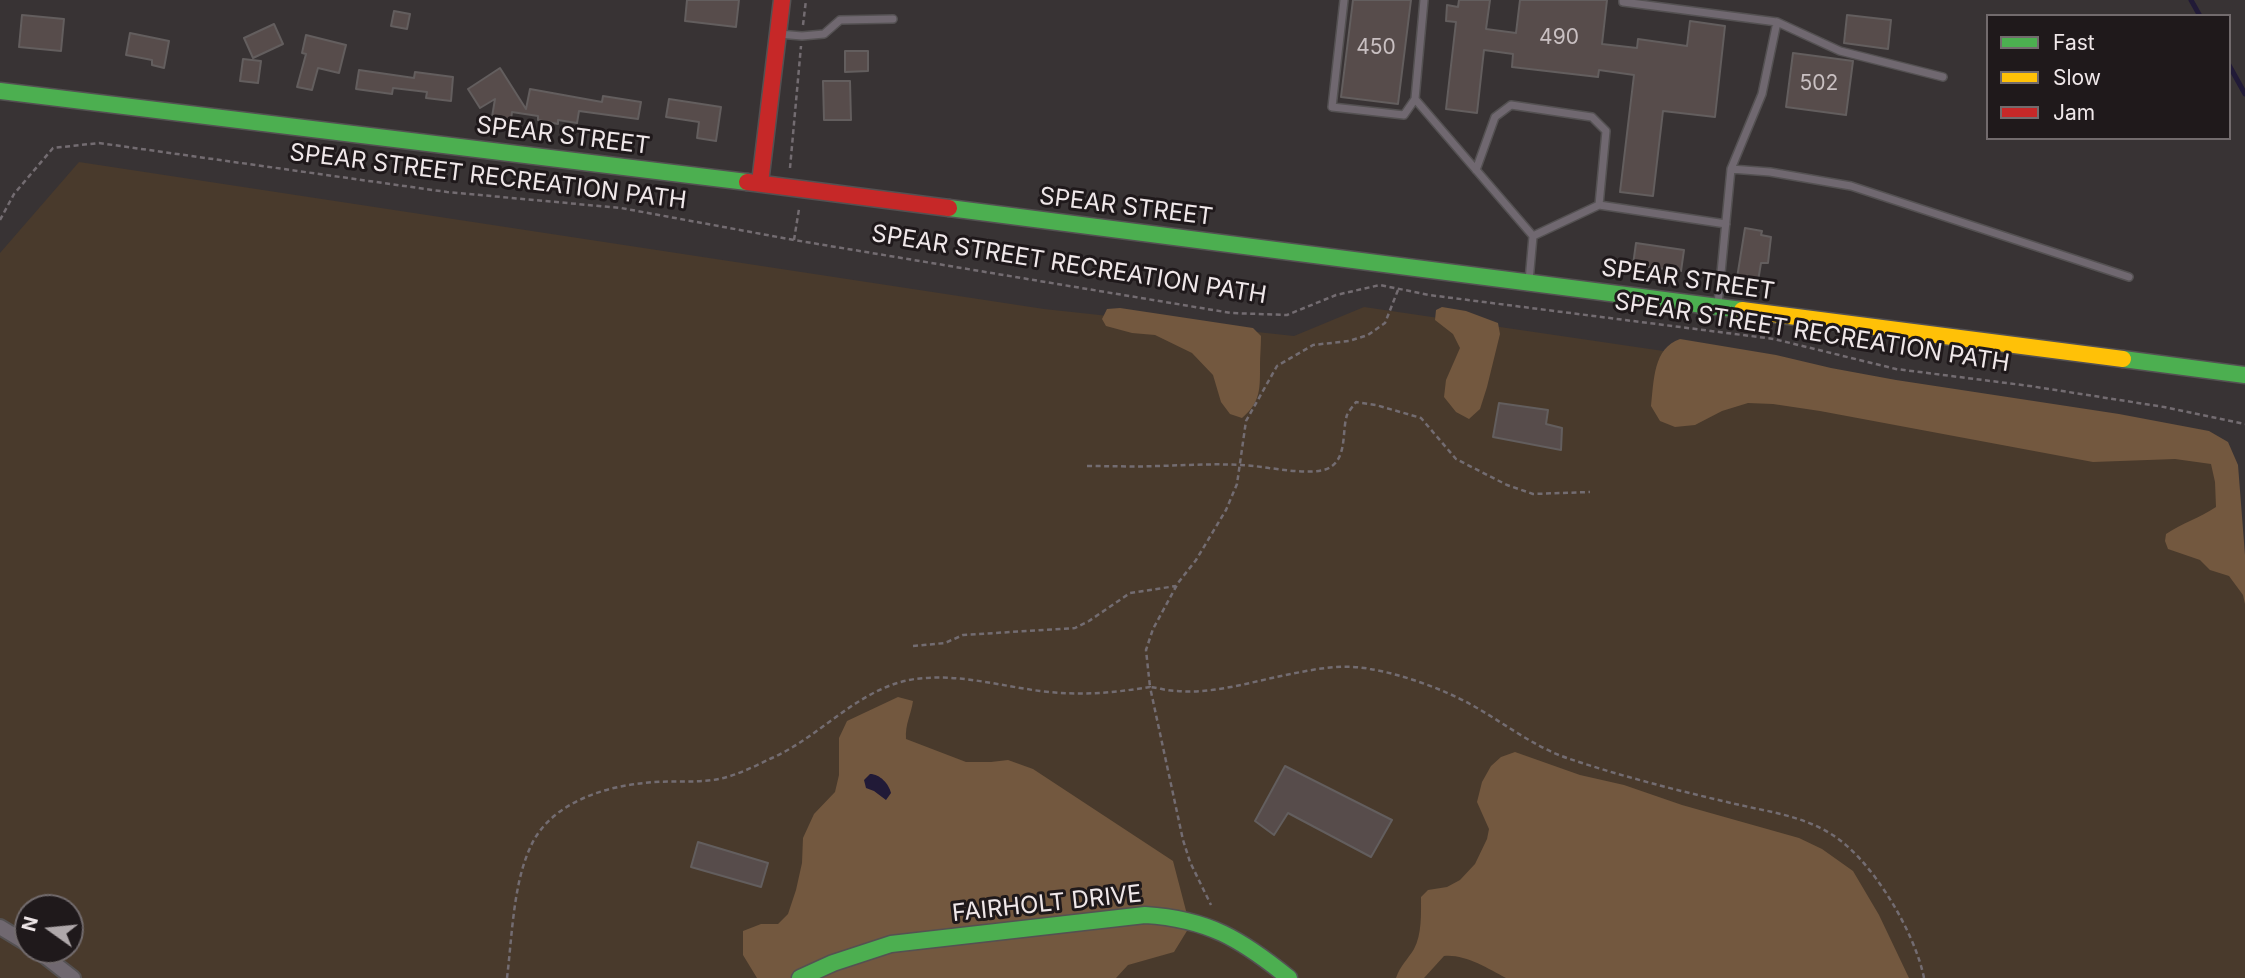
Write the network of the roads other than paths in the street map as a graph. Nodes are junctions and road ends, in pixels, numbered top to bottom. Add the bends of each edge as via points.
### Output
1 (782, 0) edge
2 (1345, 0) edge
3 (1424, 0) edge
4 (1623, 0) edge
5 (893, 19) dead end
6 (1777, 22) junction
7 (778, 34) junction
8 (1943, 77) dead end
9 (0, 92) edge
10 (1415, 99) junction
11 (1731, 169) junction
12 (1476, 170) junction
13 (760, 183) junction
14 (1599, 205) junction
15 (1726, 224) junction
16 (1533, 236) junction
17 (2129, 276) dead end
18 (1529, 282) junction
19 (1718, 307) junction
20 (2245, 375) edge
21 (55, 964) edge
22 (73, 978) edge
23 (800, 978) edge
24 (1289, 978) edge

1 - 7 main road
2 - 10 lane via 1332,107 1404,114
3 - 10 lane
4 - 6 lane
5 - 7 lane via 840,20 824,34
6 - 8 lane via 1840,51
6 - 11 lane via 1762,94
7 - 13 main road
9 - 13 main road, SPEAR STREET
10 - 12 lane
11 - 15 lane
11 - 17 lane via 1851,186
12 - 14 lane via 1495,117 1511,105 1592,117 1606,131
12 - 16 lane
13 - 18 main road, SPEAR STREET
14 - 15 lane
14 - 16 lane
15 - 19 lane
16 - 18 lane
18 - 19 main road, SPEAR STREET
19 - 20 main road, SPEAR STREET
21 - 22 street
23 - 24 main road, FAIRHOLT DRIVE via 891,944 1145,915 1202,924 1270,962

